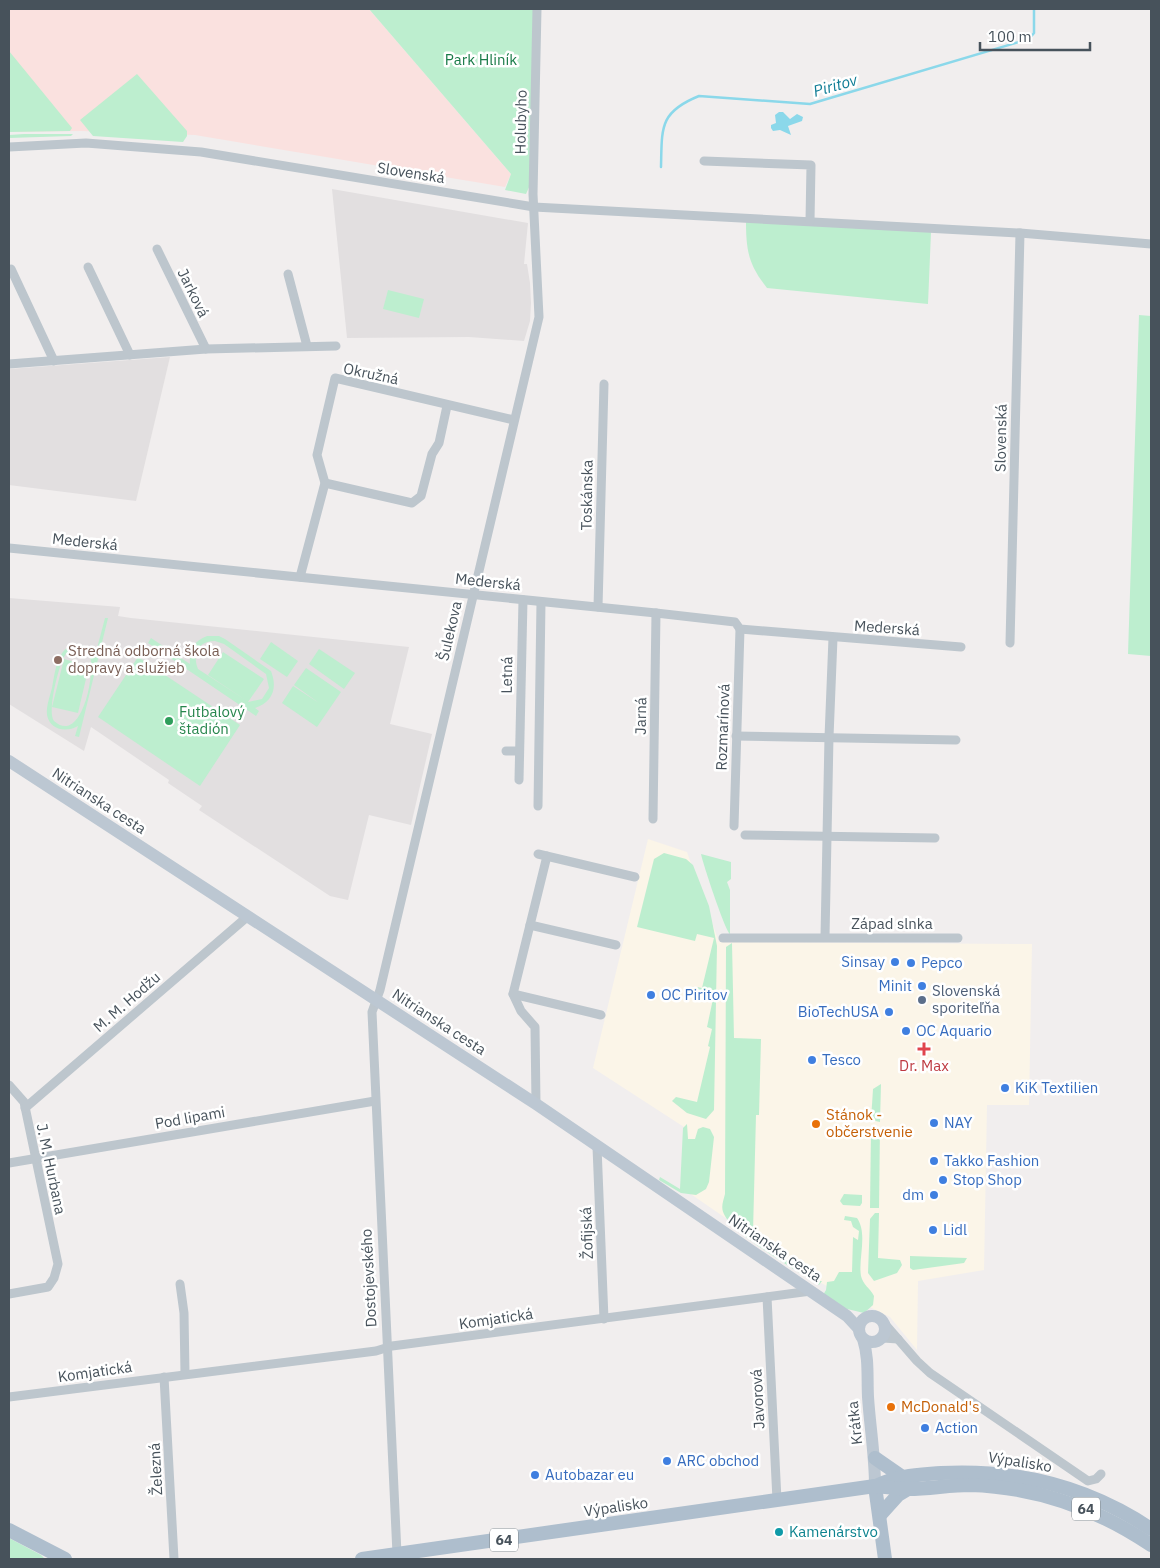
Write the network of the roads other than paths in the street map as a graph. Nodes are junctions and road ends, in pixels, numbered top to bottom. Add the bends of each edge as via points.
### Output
1 (537, 9) edge
2 (9, 147) edge
3 (704, 160) dead end
4 (534, 206) junction
5 (810, 221) junction
6 (1020, 233) junction
7 (1151, 244) edge
8 (157, 250) dead end
9 (88, 267) dead end
10 (11, 269) dead end
11 (288, 274) dead end
12 (307, 346) junction
13 (336, 346) dead end
14 (206, 349) junction
15 (130, 355) junction
16 (54, 361) junction
17 (9, 364) edge
18 (604, 384) dead end
19 (447, 406) junction
20 (514, 420) junction
21 (325, 483) junction
22 (9, 548) edge
23 (300, 577) junction
24 (472, 594) junction
25 (522, 600) junction
26 (541, 602) junction
27 (598, 607) junction
28 (656, 613) junction
29 (740, 629) junction
30 (833, 638) junction
31 (1010, 642) dead end
32 (961, 647) dead end
33 (736, 736) junction
34 (829, 737) junction
35 (956, 740) dead end
36 (506, 751) dead end
37 (519, 751) junction
38 (9, 762) edge
39 (519, 780) dead end
40 (538, 806) dead end
41 (653, 819) dead end
42 (734, 826) dead end
43 (745, 835) dead end
44 (828, 836) junction
45 (935, 838) dead end
46 (636, 876) dead end
47 (247, 917) junction
48 (530, 925) junction
49 (825, 937) junction
50 (723, 938) dead end
51 (958, 938) dead end
52 (616, 945) dead end
53 (513, 994) junction
54 (532, 998) junction
55 (376, 1001) junction
56 (524, 1014) junction
57 (601, 1015) dead end
58 (9, 1085) edge
59 (375, 1101) junction
60 (536, 1104) junction
61 (25, 1108) junction
62 (597, 1147) junction
63 (34, 1158) junction
64 (9, 1163) edge
65 (180, 1284) dead end
66 (811, 1291) junction
67 (9, 1294) edge
68 (768, 1297) junction
69 (604, 1319) junction
70 (884, 1323) junction
71 (862, 1329) junction
72 (898, 1339) junction
73 (880, 1340) junction
74 (386, 1347) junction
75 (868, 1356) junction
76 (185, 1374) junction
77 (164, 1377) junction
78 (9, 1398) edge
79 (875, 1458) junction
80 (1101, 1474) dead end
81 (901, 1476) junction
82 (875, 1486) junction
83 (908, 1490) junction
84 (776, 1500) junction
85 (880, 1515) junction
86 (9, 1530) edge
87 (1151, 1530) edge
88 (1151, 1545) edge
89 (396, 1554) junction
90 (65, 1559) edge
91 (174, 1559) edge
92 (362, 1559) edge
93 (885, 1559) edge

1 - 4 street, Holubyho
2 - 4 street, Slovenská via 86,143 200,152
3 - 5 street via 811,165
4 - 5 street, Slovenská
4 - 20 street, Šulekova via 539,318
5 - 6 street, Slovenská
6 - 7 street, Slovenská
6 - 31 street, Slovenská
8 - 14 street, Jarková
9 - 15 street
10 - 16 street
11 - 12 street
12 - 13 street
12 - 14 street
14 - 15 street
15 - 16 street
16 - 17 street
18 - 27 street, Toskánska
19 - 20 street, Okružná
19 - 21 street via 439,443 432,454 421,496 412,503
19 - 21 street, Okružná via 335,378 317,455
20 - 24 street, Šulekova
21 - 23 street
22 - 23 street, Mederská
23 - 24 street, Mederská
24 - 25 street, Mederská
24 - 55 street, Šulekova
25 - 26 street, Mederská
25 - 37 street, Letná
26 - 27 street, Mederská
26 - 40 street
27 - 28 street, Mederská
28 - 29 street, Mederská via 735,622
28 - 41 street, Jarná
29 - 30 street, Mederská
29 - 33 street, Rozmarínová
30 - 32 street, Mederská
30 - 34 street
33 - 34 street
33 - 42 street, Rozmarínová
34 - 35 street
34 - 44 street
36 - 37 street
37 - 39 street, Letná
38 - 47 main road, Nitrianska cesta
43 - 44 street
44 - 45 street
44 - 49 street
46 - 48 street via 542,855
47 - 55 main road, Nitrianska cesta
47 - 61 street, M. M. Hodžu
48 - 52 street
48 - 53 street
49 - 50 street, Západ slnka
49 - 51 street, Západ slnka
53 - 54 street
53 - 56 street
54 - 56 street via 524,1006
54 - 57 street
55 - 59 street, Dostojevského via 372,1012
55 - 60 main road, Nitrianska cesta
56 - 60 street via 535,1027
58 - 61 street, J. M. Hurbana via 24,1102
59 - 63 street, Pod lipami
59 - 74 street, Dostojevského
60 - 62 main road, Nitrianska cesta
61 - 63 street, J. M. Hurbana
62 - 66 main road, Nitrianska cesta
62 - 69 street, Žofijská
63 - 64 street, Pod lipami
63 - 67 street, J. M. Hurbana via 58,1264 48,1287
65 - 76 street
66 - 68 street, Komjatická
66 - 71 main road, Nitrianska cesta
68 - 69 street, Komjatická
68 - 84 street, Javorová
69 - 74 street, Komjatická
70 - 71 main road via 876,1316
70 - 72 street
70 - 73 main road via 886,1331
71 - 73 main road via 870,1342
71 - 75 main road, Krátka
72 - 73 street
72 - 80 street via 930,1373 1088,1481
73 - 75 main road
74 - 76 street, Komjatická via 376,1351
74 - 89 street, Dostojevského
75 - 79 main road, Krátka via 868,1396
76 - 77 street, Komjatická
77 - 78 street, Komjatická
77 - 91 street, Železná
79 - 81 main road
79 - 82 main road, Krátka
81 - 82 main road, Výpalisko / 64
81 - 87 main road, Výpalisko / 64 via 975,1471 1011,1474 1083,1493 1135,1518
82 - 83 main road, Výpalisko / 64
82 - 84 main road, Výpalisko / 64
82 - 85 main road
83 - 85 main road via 898,1495
83 - 88 main road, Výpalisko / 64 via 969,1485 1014,1488 1093,1512 1128,1529
84 - 89 main road, Výpalisko / 64
85 - 93 main road
86 - 90 main road
89 - 92 main road, Výpalisko / 64

